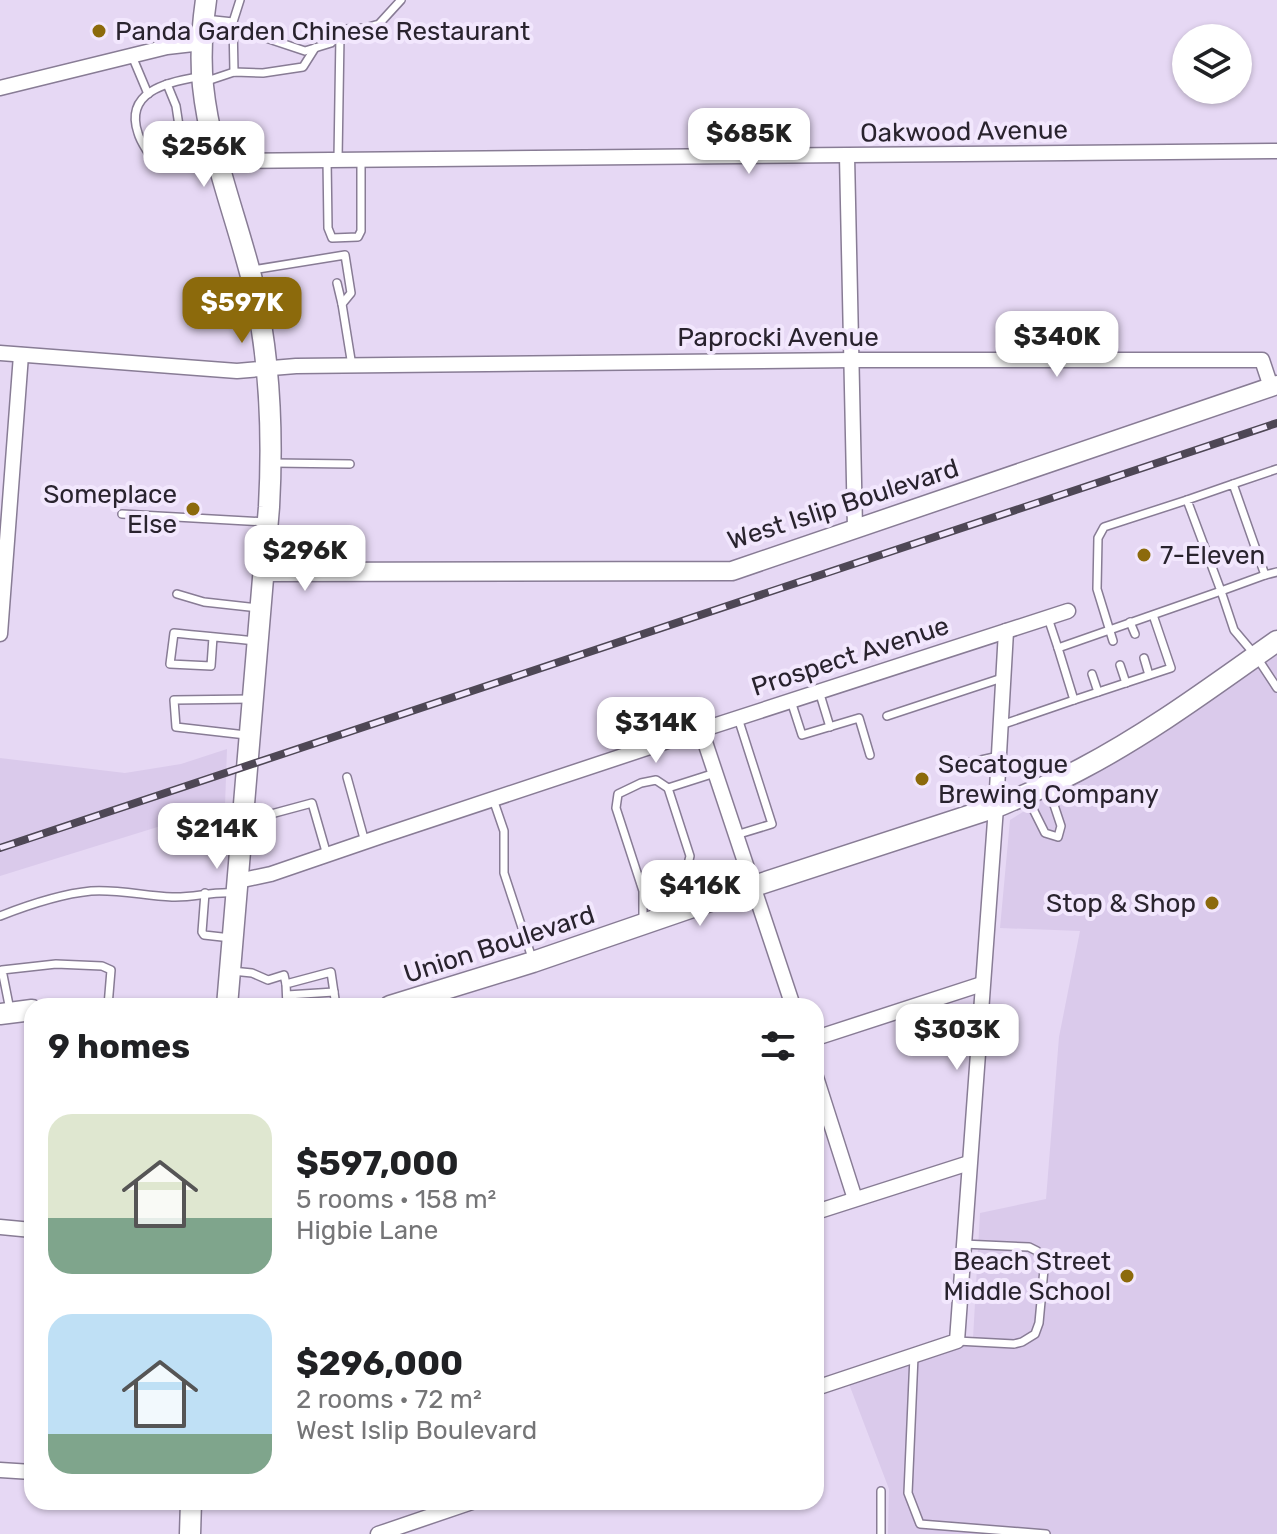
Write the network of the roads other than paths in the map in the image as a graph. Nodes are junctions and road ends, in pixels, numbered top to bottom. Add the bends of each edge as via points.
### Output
1 (240, 0) edge
2 (401, 0) edge
3 (204, 9) edge
4 (233, 25) junction
5 (340, 35) junction
6 (202, 43) junction
7 (315, 48) junction
8 (132, 56) junction
9 (234, 72) junction
10 (202, 80) junction
11 (167, 84) junction
12 (0, 88) edge
13 (148, 94) junction
14 (1277, 151) edge
15 (183, 152) junction
16 (217, 154) junction
17 (847, 156) junction
18 (332, 159) junction
19 (361, 159) junction
20 (332, 257) junction
21 (334, 268) dead end
22 (249, 270) junction
23 (337, 283) dead end
24 (342, 304) junction
25 (0, 353) edge
26 (21, 355) junction
27 (852, 360) junction
28 (352, 366) junction
29 (266, 369) junction
30 (1274, 386) edge
31 (271, 463) junction
32 (350, 464) dead end
33 (1277, 469) edge
34 (1233, 484) junction
35 (1187, 500) junction
36 (122, 514) dead end
37 (268, 522) junction
38 (4, 524) edge
39 (855, 528) junction
40 (264, 572) junction
41 (1277, 572) edge
42 (1265, 575) junction
43 (1221, 591) junction
44 (177, 594) dead end
45 (261, 609) junction
46 (1068, 611) dead end
47 (1153, 615) junction
48 (1048, 618) junction
49 (1130, 622) junction
50 (1109, 630) junction
51 (1006, 631) junction
52 (0, 634) edge
53 (1135, 634) dead end
54 (213, 637) junction
55 (1081, 640) junction
56 (258, 641) junction
57 (1113, 641) dead end
58 (1277, 641) edge
59 (1058, 648) junction
60 (1085, 650) dead end
61 (1256, 656) junction
62 (1144, 658) dead end
63 (1120, 665) dead end
64 (1092, 674) dead end
65 (1149, 675) junction
66 (1003, 678) junction
67 (1126, 683) junction
68 (1277, 688) edge
69 (819, 691) junction
70 (1098, 692) junction
71 (254, 699) junction
72 (1074, 700) junction
73 (791, 701) junction
74 (887, 716) dead end
75 (738, 718) junction
76 (1001, 725) junction
77 (830, 727) junction
78 (701, 730) junction
79 (251, 736) junction
80 (870, 755) dead end
81 (999, 756) junction
82 (945, 768) dead end
83 (715, 773) junction
84 (347, 777) dead end
85 (1054, 782) junction
86 (668, 788) junction
87 (1026, 795) junction
88 (493, 799) junction
89 (996, 807) junction
90 (243, 822) junction
91 (736, 835) junction
92 (365, 842) junction
93 (327, 855) junction
94 (641, 883) junction
95 (754, 886) junction
96 (237, 887) junction
97 (205, 893) junction
98 (0, 916) edge
99 (643, 925) junction
100 (233, 938) junction
101 (533, 962) junction
102 (1, 967) edge
103 (230, 971) junction
104 (286, 984) junction
105 (982, 984) junction
106 (334, 992) junction
107 (287, 995) joint
108 (109, 998) edge
109 (228, 998) edge
110 (335, 998) edge
111 (436, 998) edge
112 (790, 998) edge
113 (5, 1013) edge
114 (824, 1035) edge
115 (824, 1102) edge
116 (969, 1163) junction
117 (855, 1199) junction
118 (824, 1209) edge
119 (0, 1227) edge
120 (24, 1229) edge
121 (963, 1244) junction
122 (957, 1341) junction
123 (914, 1356) junction
124 (824, 1385) edge
125 (0, 1470) edge
126 (24, 1472) edge
127 (881, 1491) dead end
128 (191, 1510) edge
129 (448, 1510) edge
130 (190, 1534) edge
131 (378, 1534) edge
132 (881, 1534) edge
133 (1046, 1534) edge

1 - 4 lane
2 - 5 lane via 379,24 346,29
3 - 4 lane
3 - 6 main road
4 - 7 lane via 305,51
4 - 9 lane
5 - 7 lane
5 - 18 lane
6 - 8 street
6 - 10 main road
7 - 9 lane via 303,67
8 - 12 street
8 - 13 lane
9 - 10 lane
10 - 11 lane
10 - 16 main road
11 - 13 lane
11 - 15 lane
13 - 15 lane via 135,108 137,132 150,156
14 - 17 street, Oakwood Avenue
15 - 16 lane
16 - 18 street, Oakwood Avenue
16 - 22 main road
17 - 19 street, Oakwood Avenue
17 - 27 street
18 - 19 street, Oakwood Avenue
18 - 19 lane via 332,238 358,237 361,231
20 - 21 lane
20 - 22 lane
20 - 24 lane via 345,255 351,293
22 - 29 main road
23 - 24 lane
24 - 28 lane
25 - 26 street, Paprocki Avenue
26 - 29 street, Paprocki Avenue
26 - 38 street
27 - 28 street, Paprocki Avenue
27 - 30 street, Paprocki Avenue via 1262,360
27 - 39 street
28 - 29 street, Paprocki Avenue
29 - 31 main road
30 - 39 street, West Islip Boulevard
31 - 32 lane
31 - 37 main road
33 - 34 lane
34 - 35 lane
34 - 42 lane
35 - 43 lane
35 - 50 lane via 1104,527 1098,538 1097,589
36 - 37 lane
37 - 40 main road
38 - 52 street
39 - 40 street, West Islip Boulevard via 732,571
40 - 45 main road
41 - 42 lane
42 - 43 lane
43 - 47 lane
43 - 61 lane via 1234,630
44 - 45 lane
45 - 56 main road
46 - 48 street, Prospect Avenue
47 - 49 lane
47 - 65 lane via 1171,668
48 - 51 street, Prospect Avenue
48 - 59 lane
49 - 50 lane
49 - 53 lane
50 - 55 lane
50 - 57 lane
51 - 66 street
51 - 69 street, Prospect Avenue
54 - 54 lane via 174,633 170,664 211,666
54 - 56 lane
55 - 59 lane
55 - 60 lane
56 - 71 main road
58 - 61 main road, Union Boulevard
59 - 72 lane
61 - 68 lane
61 - 85 main road, Union Boulevard via 1148,729
62 - 65 lane
63 - 67 lane
64 - 70 lane
65 - 67 lane
66 - 74 lane
66 - 76 street
67 - 70 lane
69 - 73 street, Prospect Avenue
69 - 77 lane
70 - 72 lane
71 - 79 main road
71 - 79 lane via 174,700 176,727
72 - 76 lane
73 - 75 street, Prospect Avenue
73 - 77 lane via 802,735
75 - 78 street, Prospect Avenue
75 - 91 lane via 772,824
76 - 81 street
77 - 80 lane via 859,718
78 - 83 street
78 - 88 street, Prospect Avenue
79 - 90 main road
81 - 82 lane
81 - 89 street
83 - 86 lane
83 - 91 street
84 - 92 lane
85 - 87 main road, Union Boulevard
85 - 87 lane via 1058,837 1045,833
86 - 94 lane via 690,856 687,868
86 - 94 lane via 656,780 618,794 616,808
87 - 89 main road, Union Boulevard
88 - 92 street, Prospect Avenue
88 - 101 lane via 504,831 504,873
89 - 95 main road, Union Boulevard
89 - 105 street
90 - 93 lane via 312,803
90 - 96 main road
91 - 95 street
92 - 93 street, Prospect Avenue
93 - 96 street, Prospect Avenue
94 - 99 lane
95 - 99 main road, Union Boulevard
95 - 112 street
96 - 97 lane
96 - 100 main road
97 - 98 lane via 172,897 91,891
97 - 100 lane via 202,932
99 - 101 main road, Union Boulevard
100 - 103 main road
101 - 111 main road, Union Boulevard
102 - 108 lane via 106,966 111,970
102 - 113 lane
103 - 104 lane via 268,980 284,975
103 - 109 main road
104 - 106 lane via 331,972
104 - 107 lane
105 - 114 street
105 - 116 street
106 - 107 lane
106 - 110 lane
115 - 117 street
116 - 117 street
116 - 121 street
117 - 118 street
119 - 120 street
121 - 122 street
121 - 122 lane via 1029,1247 1037,1251 1044,1269 1035,1334 1014,1344
122 - 123 street
123 - 124 street
123 - 133 lane via 908,1493 920,1524
125 - 126 street
127 - 132 lane
128 - 130 main road
129 - 131 street

